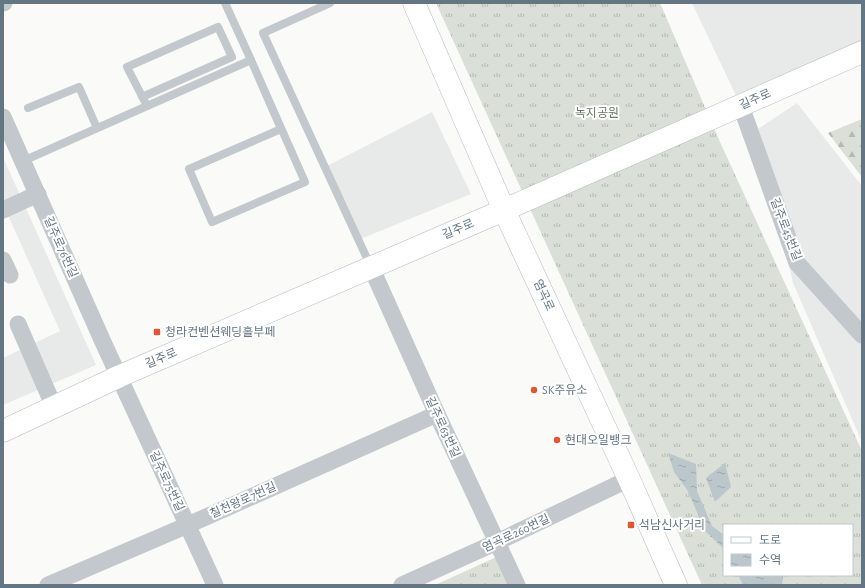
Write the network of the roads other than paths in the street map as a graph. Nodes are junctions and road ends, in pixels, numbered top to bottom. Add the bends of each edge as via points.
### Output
1 (225, 3) edge
2 (330, 3) edge
3 (414, 3) edge
4 (862, 52) edge
5 (251, 60) junction
6 (142, 97) junction
7 (146, 106) junction
8 (740, 106) junction
9 (28, 108) dead end
10 (3, 117) edge
11 (97, 128) junction
12 (23, 161) junction
13 (38, 194) junction
14 (3, 210) edge
15 (504, 210) junction
16 (371, 267) junction
17 (18, 324) dead end
18 (862, 335) edge
19 (120, 376) junction
20 (54, 407) junction
21 (436, 414) junction
22 (3, 431) edge
23 (629, 479) junction
24 (188, 525) junction
25 (497, 542) junction
26 (48, 585) edge
27 (215, 585) edge
28 (402, 585) edge
29 (517, 585) edge
30 (676, 585) edge

1 - 5 lane
2 - 16 lane via 263,33
3 - 15 main road, 염곡로
4 - 8 main road, 길주로
5 - 5 lane via 305,182 212,222 189,169 281,129
5 - 7 lane
6 - 6 lane via 127,67 218,27 232,57
6 - 7 lane
7 - 11 lane
8 - 15 main road, 길주로
8 - 18 street, 길주로45번길 via 797,262
9 - 11 lane via 79,87
10 - 12 street, 길주로76번길
11 - 12 lane
12 - 13 street, 길주로76번길
13 - 14 street
13 - 19 street, 길주로76번길
15 - 16 main road, 길주로
15 - 23 main road, 염곡로
16 - 19 main road, 길주로
16 - 21 street, 길주로63번길
17 - 20 street
19 - 20 main road, 길주로
19 - 24 street, 길주로75번길
20 - 22 main road, 길주로
21 - 24 street, 칠천왕로7번길
21 - 25 street, 길주로63번길
23 - 25 street, 염곡로260번길
23 - 30 main road, 염곡로
24 - 26 street, 칠천왕로7번길
24 - 27 street, 길주로75번길
25 - 28 street, 염곡로260번길
25 - 29 street, 길주로63번길

